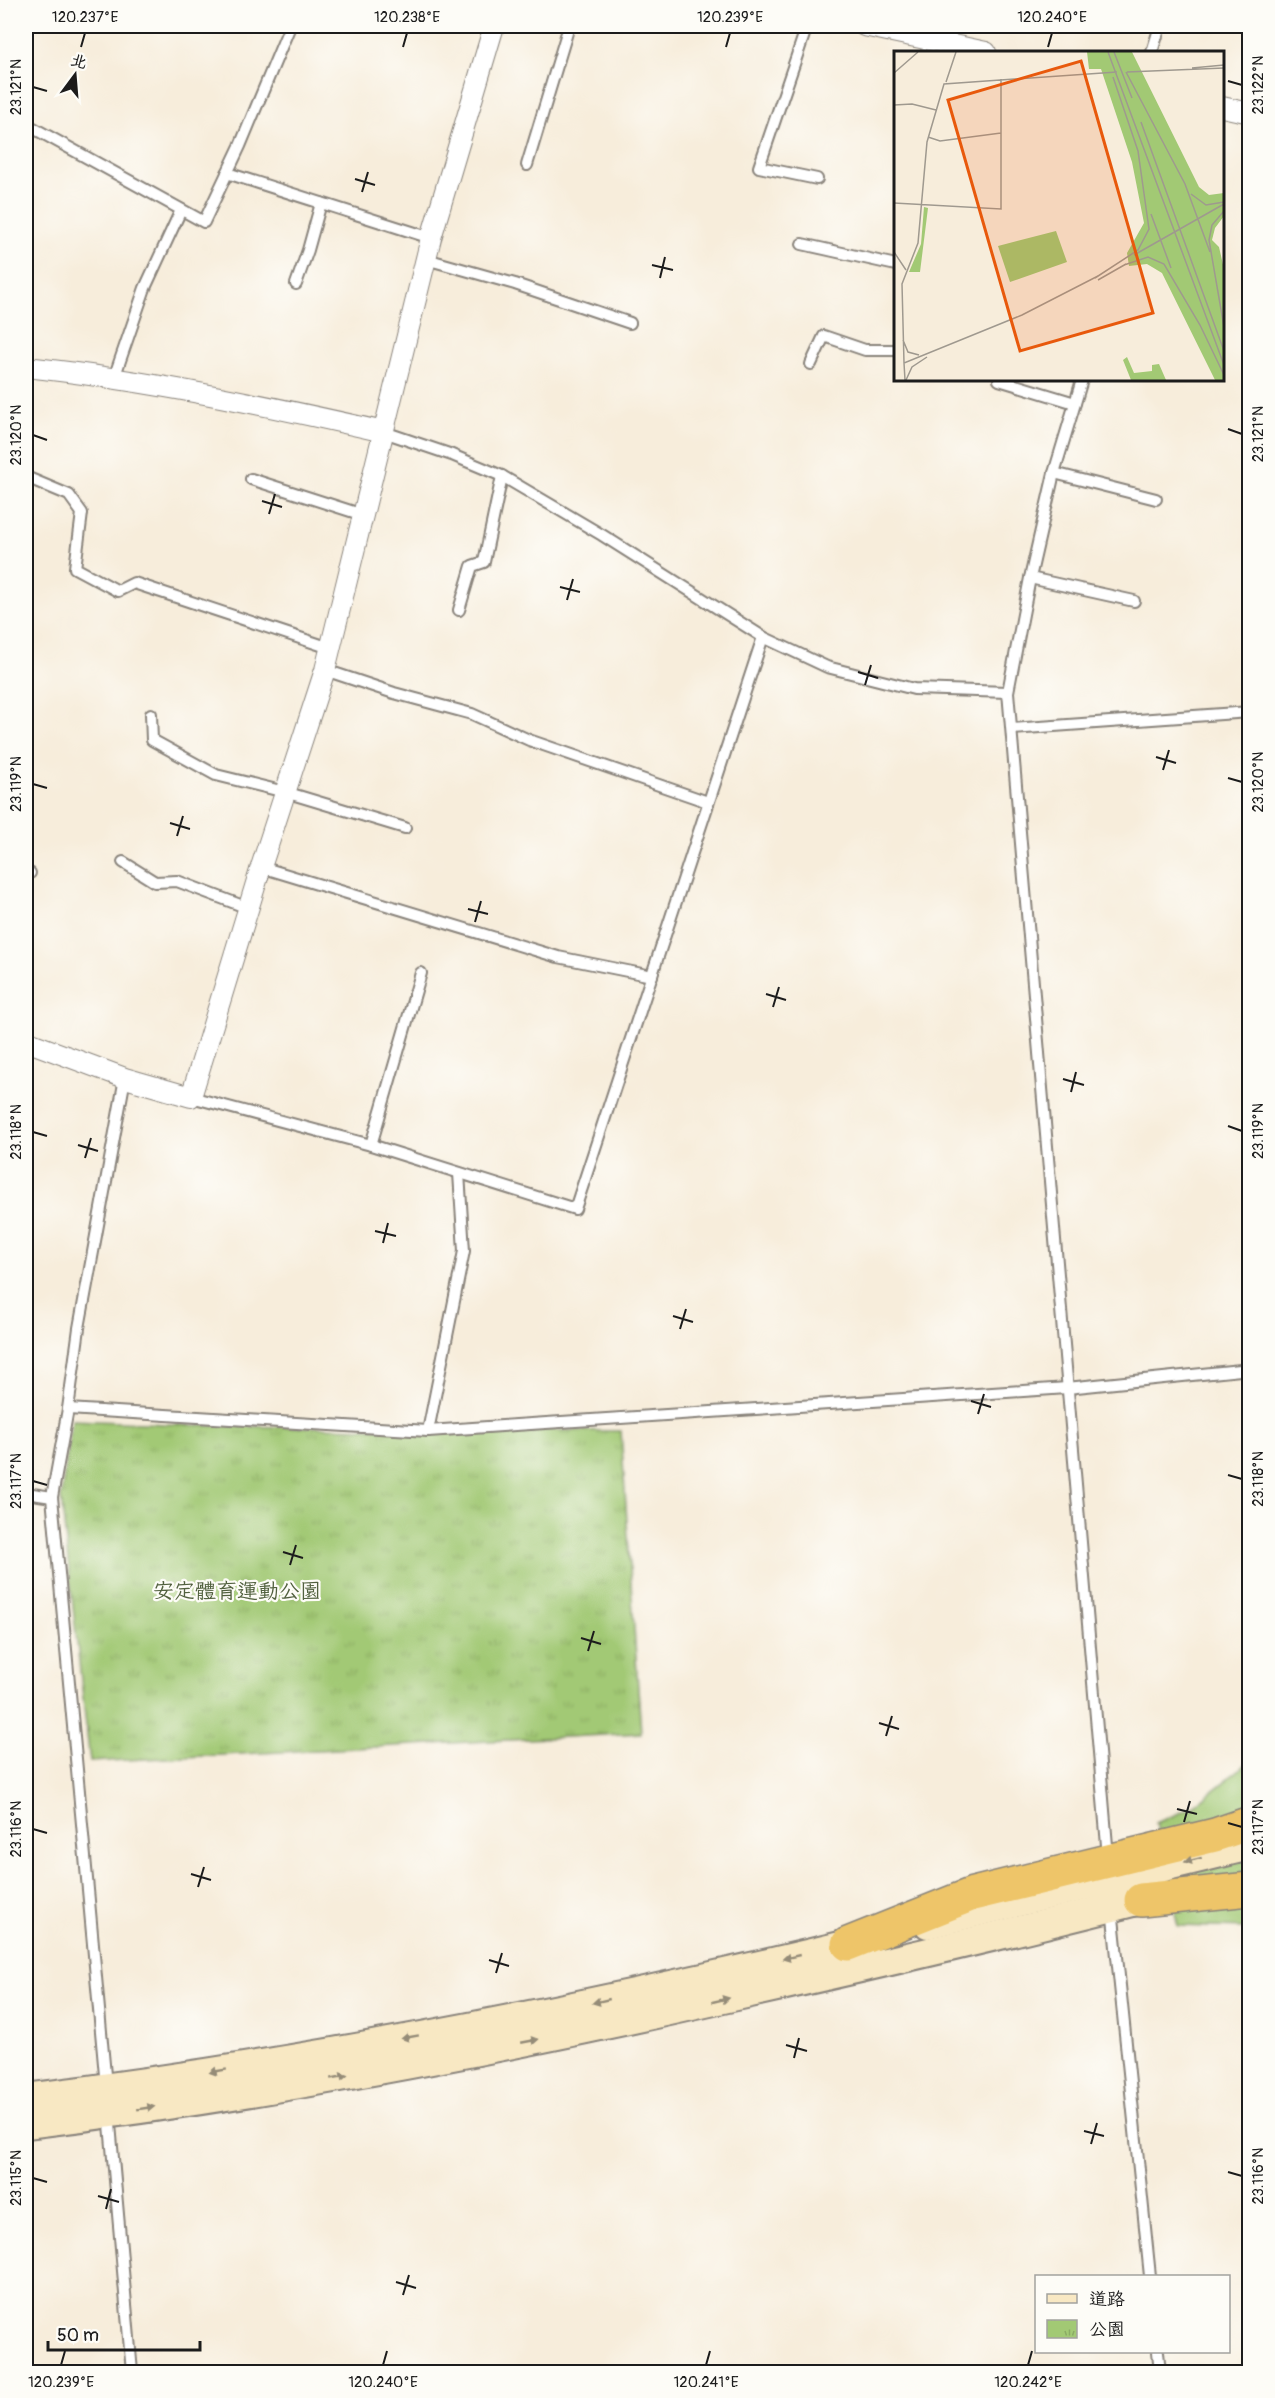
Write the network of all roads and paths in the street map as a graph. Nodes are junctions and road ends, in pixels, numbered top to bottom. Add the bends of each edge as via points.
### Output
1 (290, 26) edge
2 (494, 26) edge
3 (569, 26) edge
4 (807, 26) edge
5 (864, 26) edge
6 (1160, 26) edge
7 (981, 51) edge
8 (1152, 51) edge
9 (1224, 106) edge
10 (1250, 113) edge
11 (26, 124) edge
12 (527, 165) dead end
13 (227, 173) junction
14 (817, 179) dead end
15 (321, 203) junction
16 (181, 210) junction
17 (431, 238) junction
18 (802, 244) dead end
19 (426, 259) junction
20 (894, 265) edge
21 (296, 284) dead end
22 (630, 323) dead end
23 (894, 350) edge
24 (811, 364) dead end
25 (26, 367) edge
26 (114, 378) junction
27 (1002, 381) edge
28 (1082, 381) edge
29 (1075, 403) junction
30 (384, 432) junction
31 (1054, 473) junction
32 (502, 476) junction
33 (26, 477) edge
34 (251, 479) dead end
35 (1156, 499) dead end
36 (363, 515) junction
37 (1030, 578) junction
38 (1134, 601) dead end
39 (459, 610) dead end
40 (763, 637) junction
41 (330, 648) junction
42 (325, 670) junction
43 (1008, 692) junction
44 (1250, 712) edge
45 (151, 714) dead end
46 (1012, 729) junction
47 (285, 792) junction
48 (708, 802) junction
49 (405, 828) dead end
50 (123, 862) dead end
51 (261, 867) junction
52 (248, 908) junction
53 (421, 973) dead end
54 (652, 976) junction
55 (26, 1041) edge
56 (125, 1078) junction
57 (191, 1097) junction
58 (371, 1145) junction
59 (459, 1173) junction
60 (1250, 1369) edge
61 (1067, 1388) junction
62 (68, 1409) junction
63 (428, 1431) junction
64 (26, 1493) edge
65 (52, 1497) junction
66 (1250, 1823) edge
67 (1250, 1846) edge
68 (1250, 1872) edge
69 (1115, 1889) junction
70 (1250, 1889) edge
71 (848, 1944) joint
72 (26, 2098) edge
73 (107, 2101) junction
74 (26, 2124) edge
75 (1150, 2275) edge
76 (1158, 2353) edge
77 (132, 2373) edge
78 (1160, 2373) edge

1 - 13 lane
2 - 17 street
3 - 12 lane
4 - 14 lane via 759,167
5 - 7 street
6 - 8 lane
9 - 10 street
11 - 16 lane
13 - 15 lane
13 - 16 lane via 204,222
15 - 17 lane
15 - 21 lane
16 - 26 lane via 145,288
17 - 19 street
18 - 20 lane
19 - 22 lane
19 - 30 street
23 - 24 lane via 865,350 824,336
25 - 26 street
26 - 30 street via 237,399
27 - 29 lane
28 - 29 lane
29 - 31 lane
30 - 32 lane via 452,454
30 - 36 street
31 - 35 lane
31 - 37 lane
32 - 39 lane via 484,562 472,566
32 - 40 lane
33 - 41 lane via 69,495 82,513 75,568 118,591 134,583
34 - 36 lane
36 - 41 street
37 - 38 lane
37 - 43 lane
40 - 43 lane via 827,667 914,689
40 - 48 lane
41 - 42 street
42 - 47 street
42 - 48 lane via 472,714 529,740
43 - 46 lane
44 - 46 lane
45 - 47 lane via 152,740 216,775
46 - 61 lane
47 - 49 lane
47 - 51 street
48 - 54 lane
50 - 52 lane via 155,882 177,881
51 - 52 street
51 - 54 lane via 558,957
52 - 57 street
53 - 58 lane
54 - 59 lane via 575,1209
55 - 56 street
56 - 57 street
56 - 62 lane
57 - 58 lane
58 - 59 lane
59 - 63 lane via 464,1251
60 - 61 lane
61 - 63 lane
61 - 69 lane
62 - 63 lane
62 - 65 lane
64 - 65 lane
65 - 73 lane
66 - 69 highway via 1215,1835
67 -> 69 main road
68 - 69 main road
69 - 70 highway
69 - 71 highway via 973,1894
73 -> 69 main road via 308,2083 590,2029 827,1976
69 - 75 lane
71 -> 73 main road via 591,2003 324,2052
72 - 73 main road
73 - 74 main road
73 - 77 lane
76 - 78 lane

